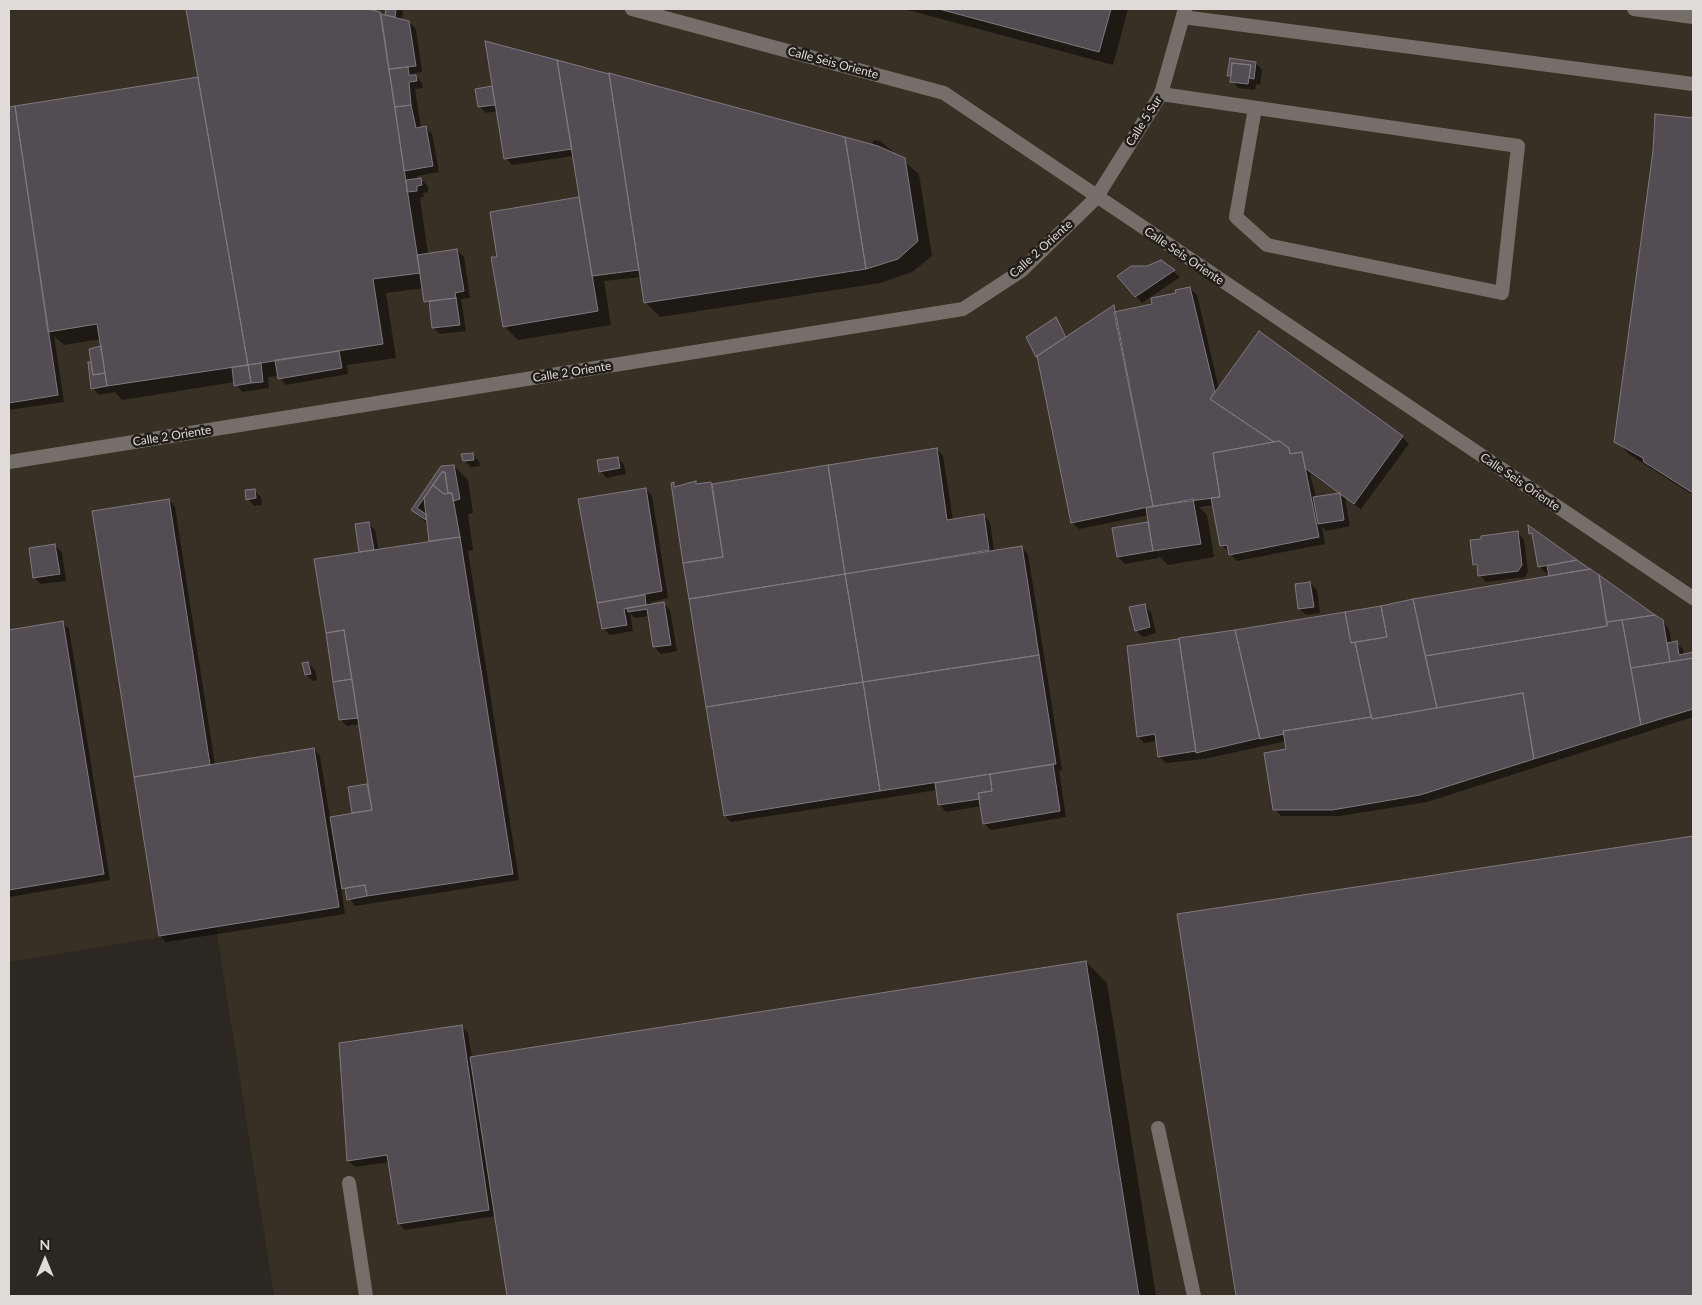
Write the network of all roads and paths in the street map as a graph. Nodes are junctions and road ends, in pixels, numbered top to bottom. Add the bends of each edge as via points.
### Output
1 (632, 9) edge
2 (1634, 9) edge
3 (1184, 13) edge
4 (1693, 17) edge
5 (1693, 84) edge
6 (1162, 94) junction
7 (1255, 108) junction
8 (1096, 198) junction
9 (9, 462) edge
10 (1693, 598) edge
11 (1158, 1128) dead end
12 (348, 1183) dead end
13 (366, 1296) edge
14 (1194, 1296) edge

1 - 8 street, Calle Seis Oriente via 944,93
2 - 4 street
3 - 5 street
3 - 6 street, Calle 5 Sur
6 - 7 street
6 - 8 street, Calle 5 Sur
7 - 7 street via 1518,146 1502,293 1267,245 1236,217
8 - 9 street, Calle 2 Oriente via 1021,271 963,309
8 - 10 street, Calle Seis Oriente
11 - 14 street
12 - 13 street

